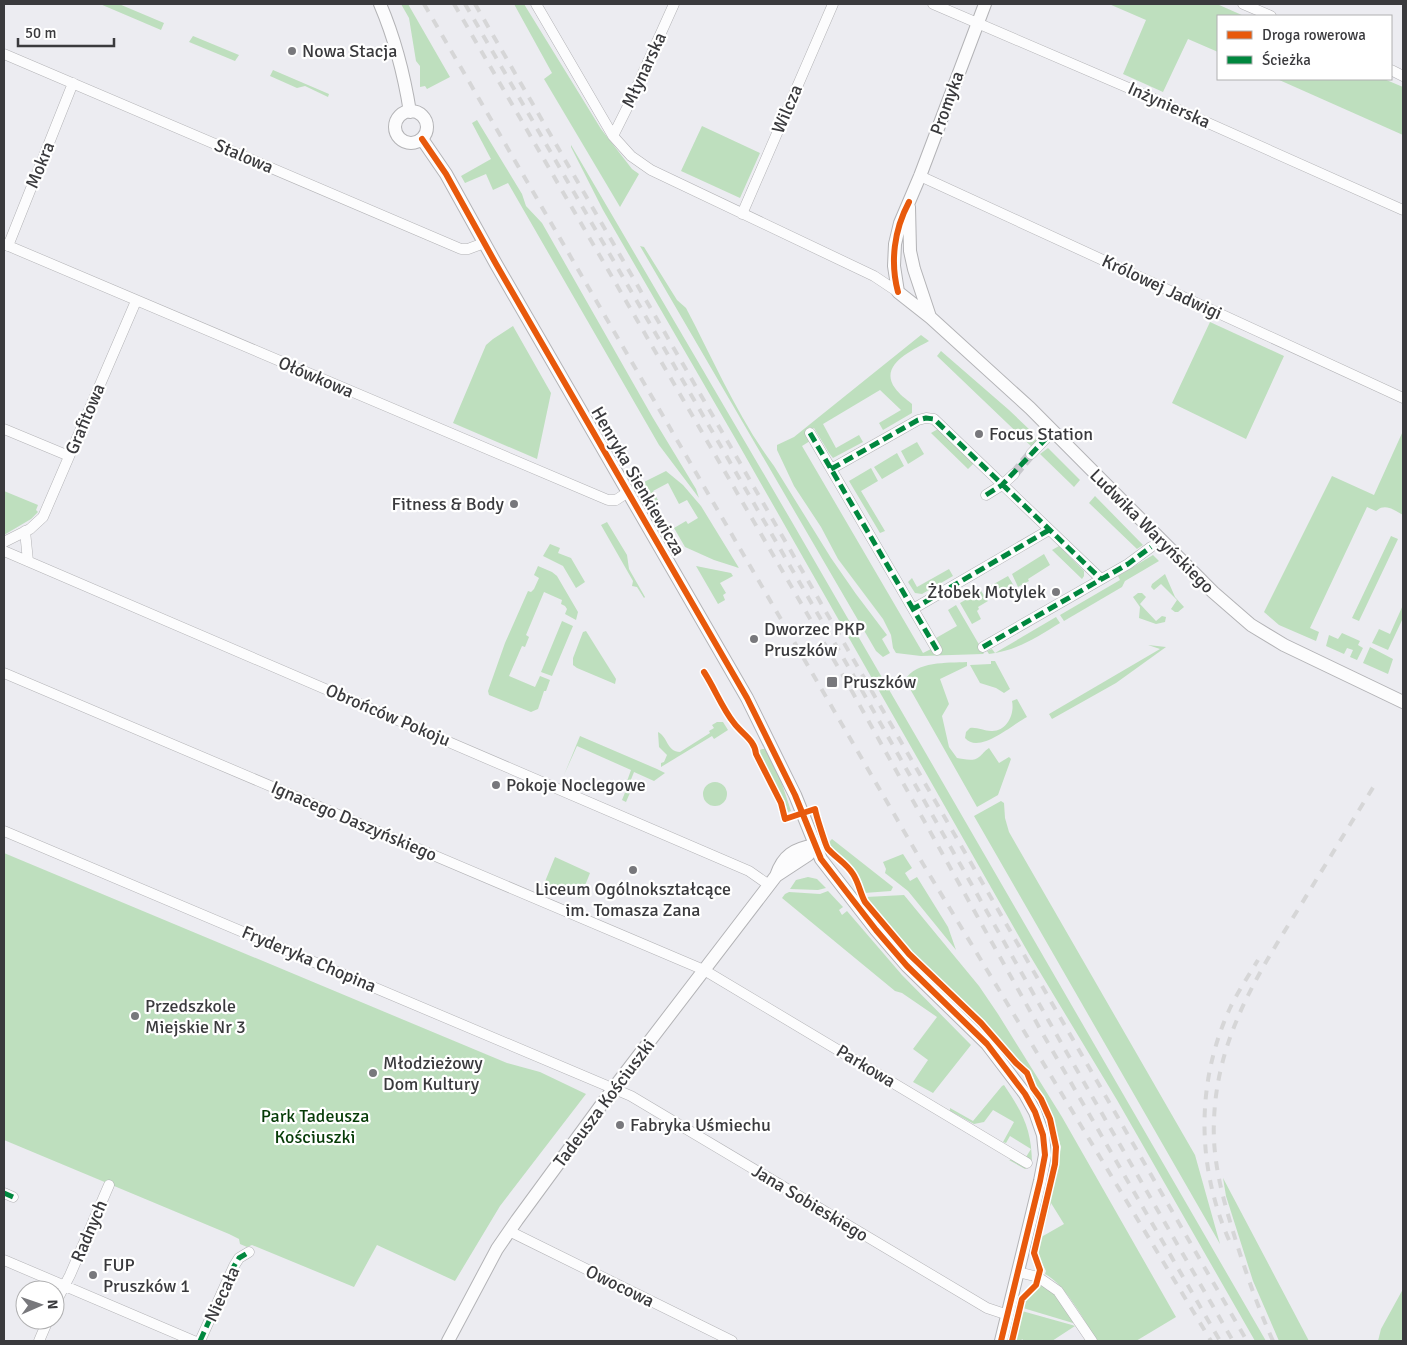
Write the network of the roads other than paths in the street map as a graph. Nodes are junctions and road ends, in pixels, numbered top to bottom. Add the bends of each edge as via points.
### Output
1 (380, 4) edge
2 (536, 4) edge
3 (674, 4) edge
4 (833, 4) edge
5 (933, 4) edge
6 (985, 4) edge
7 (1243, 4) edge
8 (1269, 15) edge
9 (977, 23) junction
10 (4, 54) edge
11 (72, 84) junction
12 (410, 112) junction
13 (613, 136) junction
14 (422, 139) junction
15 (920, 176) junction
16 (909, 202) junction
17 (1403, 210) edge
18 (742, 214) junction
19 (484, 243) junction
20 (6, 245) edge
21 (898, 292) junction
22 (136, 300) junction
23 (931, 318) junction
24 (1403, 398) edge
25 (4, 429) edge
26 (1053, 431) junction
27 (810, 433) dead end
28 (1032, 454) tunnel mouth
29 (69, 456) junction
30 (831, 469) junction
31 (1014, 474) tunnel mouth
32 (1002, 485) junction
33 (628, 492) junction
34 (986, 495) dead end
35 (1049, 530) junction
36 (25, 531) junction
37 (4, 542) edge
38 (1151, 547) dead end
39 (4, 551) edge
40 (28, 561) junction
41 (1101, 579) junction
42 (913, 609) junction
43 (983, 647) dead end
44 (937, 650) dead end
45 (4, 672) edge
46 (1403, 702) edge
47 (4, 831) edge
48 (815, 845) junction
49 (772, 880) junction
50 (704, 970) junction
51 (613, 1089) junction
52 (1027, 1163) dead end
53 (109, 1184) dead end
54 (509, 1231) junction
55 (249, 1252) dead end
56 (4, 1260) edge
57 (1018, 1272) junction
58 (51, 1280) edge
59 (65, 1286) joint
60 (1008, 1315) junction
61 (194, 1341) edge
62 (200, 1341) edge
63 (448, 1341) edge
64 (732, 1341) edge
65 (1001, 1341) edge
66 (1092, 1341) edge

1 - 12 street via 398,54
2 - 13 street
3 - 13 street, Młynarska
4 - 18 street, Wilcza
5 - 9 street, Inżynierska
6 - 9 street, Promyka
7 - 8 street
9 - 15 street, Promyka
9 - 17 street, Inżynierska
10 - 11 street, Stalowa
11 - 19 street, Stalowa via 461,249
11 - 20 street, Mokra
12 - 14 street via 420,114 427,124
12 - 14 street via 397,120 398,136 412,143
13 - 18 street via 631,156 651,170
14 - 19 street, Henryka Sienkiewicza via 446,174
15 - 16 street, Promyka
15 - 24 street, Królowej Jadwigi
16 - 21 street, Promyka via 895,244
16 - 23 street, Promyka via 910,251
18 - 21 street via 874,276
19 - 33 street, Henryka Sienkiewicza
20 - 22 street, Ołówkowa
21 - 23 street
22 - 29 street, Grafitowa
22 - 33 street, Ołówkowa via 608,500 616,500
23 - 26 street, Ludwika Waryńskiego
25 - 29 street
26 - 28 street
26 - 46 street, Ludwika Waryńskiego via 1213,592 1251,625 1284,645
27 - 30 street
29 - 36 street, Grafitowa via 43,517
30 - 32 street via 926,418 939,423
30 - 42 street
31 - 32 street
32 - 34 street
32 - 35 street
33 - 48 street, Henryka Sienkiewicza via 747,698 795,795
35 - 41 street
35 - 42 street
36 - 37 street, Grafitowa
36 - 40 street
38 - 41 street
39 - 40 street, Obrońców Pokoju
40 - 49 street, Obrońców Pokoju
41 - 43 street
42 - 44 street
45 - 50 street, Ignacego Daszyńskiego
47 - 51 street, Fryderyka Chopina
48 - 49 street, Tadeusza Kościuszki via 789,854
48 - 57 street, Henryka Sienkiewicza via 821,859 876,930 987,1044 1035,1112 1044,1155
49 - 50 street, Tadeusza Kościuszki
50 - 51 street, Tadeusza Kościuszki
50 - 52 street, Parkowa
51 - 54 street, Tadeusza Kościuszki
51 - 60 street, Jana Sobieskiego via 631,1096 987,1308
53 - 59 street, Radnych
54 - 63 street, Tadeusza Kościuszki
54 - 64 street, Owocowa
55 - 62 street, Niecała via 234,1266
56 - 58 street
57 - 60 street, Henryka Sienkiewicza
57 - 66 street via 1038,1277 1058,1291
59 - 61 street
60 - 65 street, Henryka Sienkiewicza

